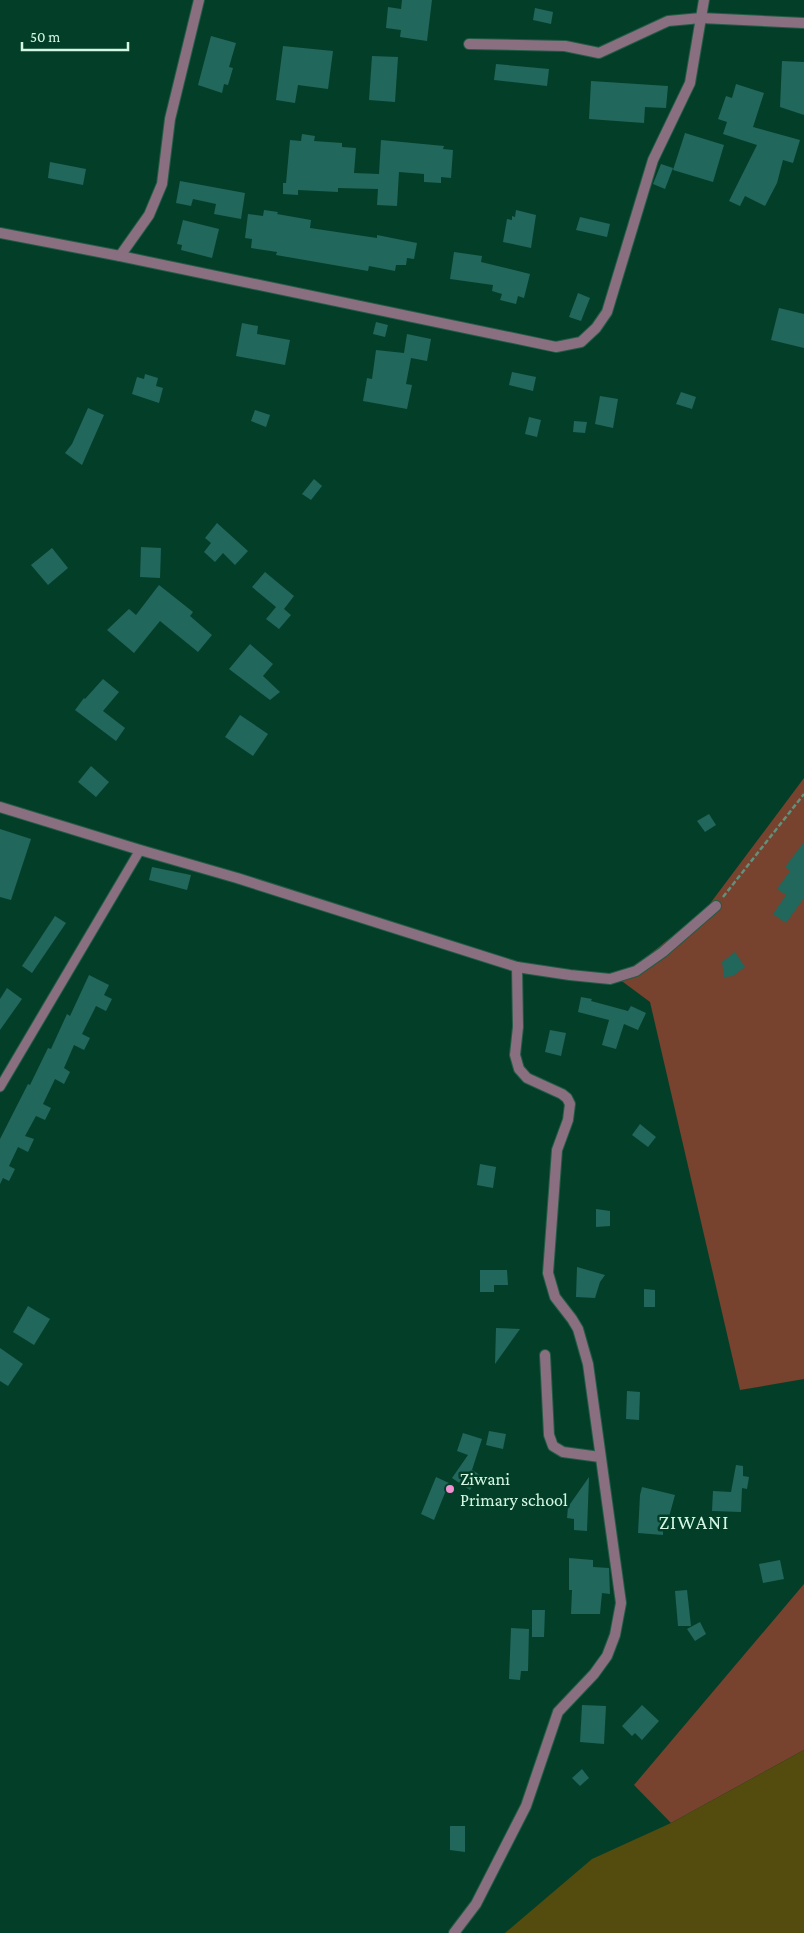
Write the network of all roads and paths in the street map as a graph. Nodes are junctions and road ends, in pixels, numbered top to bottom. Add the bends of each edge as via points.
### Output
1 (199, 0) edge
2 (704, 0) edge
3 (701, 18) junction
4 (804, 23) edge
5 (469, 44) dead end
6 (0, 233) edge
7 (120, 256) junction
8 (804, 794) edge
9 (0, 807) edge
10 (140, 850) junction
11 (716, 906) joint
12 (517, 967) junction
13 (0, 1087) edge
14 (545, 1355) dead end
15 (600, 1457) junction
16 (454, 1933) edge

1 - 7 street via 170,119 162,184 149,215
2 - 3 street
3 - 4 street
3 - 5 street via 668,21 599,53 565,46
3 - 7 street via 690,83 653,160 607,312 581,342 556,347
6 - 7 street
8 - 11 path
9 - 10 street
10 - 12 street
10 - 13 lane
11 - 12 street via 645,966 617,977 578,976
12 - 15 street via 516,1055 519,1069 527,1078 562,1094 570,1104 557,1150 548,1273 555,1298 572,1318 583,1343
14 - 15 street via 549,1435 553,1446 563,1452
15 - 16 street via 621,1603 615,1635 607,1656 594,1674 558,1712 526,1806 476,1904

